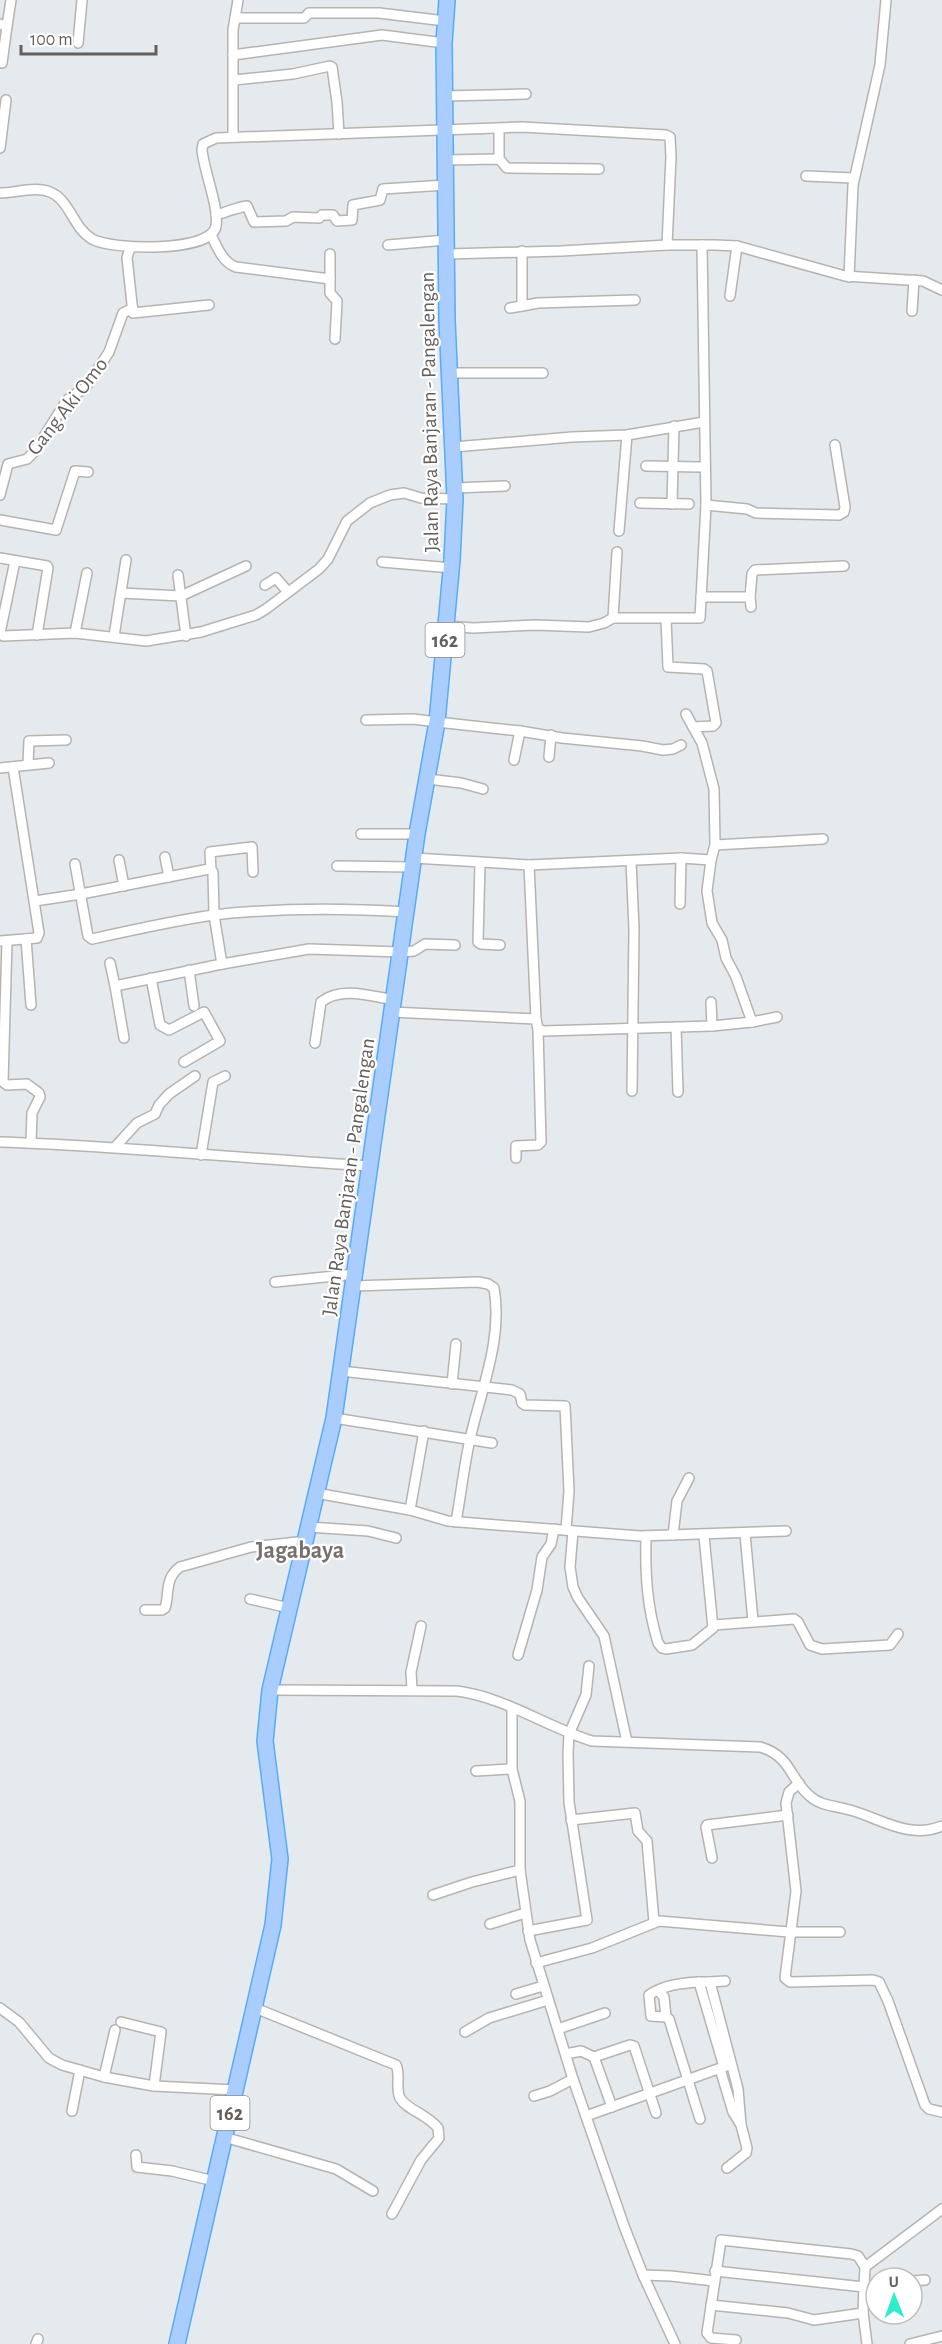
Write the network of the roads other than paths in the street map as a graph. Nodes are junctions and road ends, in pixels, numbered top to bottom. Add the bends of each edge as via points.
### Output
1 (12, 0) edge
2 (84, 0) edge
3 (238, 0) edge
4 (447, 0) edge
5 (886, 0) edge
6 (235, 18) junction
7 (446, 21) junction
8 (3, 25) edge
9 (444, 42) junction
10 (78, 43) dead end
11 (233, 55) junction
12 (2, 63) dead end
13 (234, 80) junction
14 (526, 94) dead end
15 (444, 96) junction
16 (6, 100) dead end
17 (499, 129) junction
18 (445, 130) junction
19 (339, 134) junction
20 (233, 137) junction
21 (0, 148) edge
22 (499, 159) junction
23 (445, 160) junction
24 (599, 169) dead end
25 (806, 176) dead end
26 (854, 178) junction
27 (446, 184) junction
28 (0, 194) edge
29 (216, 215) junction
30 (211, 235) junction
31 (667, 244) junction
32 (702, 244) junction
33 (388, 245) dead end
34 (736, 246) junction
35 (447, 247) junction
36 (130, 248) junction
37 (522, 251) junction
38 (330, 254) dead end
39 (849, 277) junction
40 (330, 279) junction
41 (914, 280) junction
42 (942, 290) edge
43 (730, 296) dead end
44 (635, 300) dead end
45 (209, 305) dead end
46 (522, 306) junction
47 (510, 308) dead end
48 (133, 311) junction
49 (912, 311) dead end
50 (334, 339) dead end
51 (449, 373) junction
52 (543, 373) dead end
53 (704, 422) junction
54 (674, 426) junction
55 (627, 435) junction
56 (835, 445) dead end
57 (454, 447) junction
58 (646, 466) dead end
59 (673, 466) junction
60 (700, 467) dead end
61 (88, 472) dead end
62 (506, 486) dead end
63 (1, 491) edge
64 (455, 493) junction
65 (640, 503) dead end
66 (672, 504) junction
67 (689, 504) dead end
68 (706, 505) junction
69 (0, 520) edge
70 (619, 531) dead end
71 (617, 552) dead end
72 (0, 558) edge
73 (126, 560) dead end
74 (15, 561) junction
75 (382, 562) dead end
76 (246, 566) dead end
77 (844, 566) dead end
78 (452, 568) junction
79 (87, 573) dead end
80 (178, 575) dead end
81 (265, 585) dead end
82 (288, 592) junction
83 (121, 593) junction
84 (181, 596) junction
85 (701, 597) junction
86 (750, 597) junction
87 (751, 607) dead end
88 (613, 618) junction
89 (666, 619) junction
90 (446, 626) junction
91 (75, 633) junction
92 (37, 635) junction
93 (114, 636) junction
94 (186, 636) junction
95 (687, 714) dead end
96 (366, 720) dead end
97 (436, 722) junction
98 (693, 727) junction
99 (520, 731) junction
100 (551, 735) junction
101 (66, 740) dead end
102 (681, 745) dead end
103 (549, 757) dead end
104 (514, 760) dead end
105 (49, 763) dead end
106 (28, 764) junction
107 (13, 767) junction
108 (0, 768) edge
109 (428, 779) junction
110 (483, 789) dead end
111 (361, 834) dead end
112 (417, 834) junction
113 (823, 839) dead end
114 (715, 845) junction
115 (165, 857) dead end
116 (681, 858) junction
117 (119, 860) dead end
118 (711, 860) junction
119 (631, 861) junction
120 (414, 863) junction
121 (480, 863) junction
122 (75, 864) dead end
123 (529, 865) junction
124 (337, 866) dead end
125 (211, 870) junction
126 (253, 872) dead end
127 (169, 877) junction
128 (124, 886) junction
129 (81, 894) junction
130 (35, 901) junction
131 (680, 904) dead end
132 (406, 912) junction
133 (214, 915) junction
134 (26, 939) junction
135 (4, 941) edge
136 (455, 945) dead end
137 (500, 945) dead end
138 (401, 952) junction
139 (110, 963) dead end
140 (222, 964) junction
141 (189, 970) junction
142 (151, 978) junction
143 (115, 986) junction
144 (711, 1002) dead end
145 (32, 1005) dead end
146 (194, 1006) dead end
147 (393, 1006) junction
148 (777, 1017) dead end
149 (536, 1019) junction
150 (752, 1022) junction
151 (712, 1026) junction
152 (676, 1027) junction
153 (538, 1029) junction
154 (633, 1029) junction
155 (124, 1038) dead end
156 (315, 1043) dead end
157 (184, 1062) dead end
158 (195, 1076) dead end
159 (225, 1076) dead end
160 (632, 1091) dead end
161 (678, 1092) dead end
162 (0, 1142) edge
163 (31, 1143) junction
164 (116, 1146) junction
165 (201, 1155) junction
166 (516, 1158) dead end
167 (370, 1166) junction
168 (354, 1280) junction
169 (275, 1282) dead end
170 (456, 1344) dead end
171 (341, 1371) junction
172 (452, 1384) junction
173 (482, 1388) junction
174 (334, 1418) junction
175 (424, 1431) junction
176 (470, 1438) junction
177 (492, 1443) dead end
178 (689, 1478) dead end
179 (316, 1493) junction
180 (410, 1510) junction
181 (456, 1522) junction
182 (554, 1529) junction
183 (570, 1530) junction
184 (786, 1531) dead end
185 (308, 1534) junction
186 (745, 1534) junction
187 (674, 1535) junction
188 (646, 1536) junction
189 (704, 1536) junction
190 (396, 1538) dead end
191 (250, 1599) dead end
192 (289, 1608) junction
193 (145, 1610) dead end
194 (753, 1621) junction
195 (714, 1625) junction
196 (421, 1626) dead end
197 (898, 1634) dead end
198 (518, 1655) dead end
199 (589, 1666) dead end
200 (412, 1689) junction
201 (270, 1690) junction
202 (512, 1708) junction
203 (569, 1734) junction
204 (627, 1742) junction
205 (512, 1769) junction
206 (476, 1771) dead end
207 (799, 1783) junction
208 (788, 1815) junction
209 (571, 1820) junction
210 (942, 1826) edge
211 (712, 1858) dead end
212 (520, 1870) junction
213 (433, 1896) dead end
214 (525, 1913) junction
215 (654, 1922) junction
216 (490, 1924) dead end
217 (528, 1931) junction
218 (789, 1932) junction
219 (840, 1932) dead end
220 (536, 1963) junction
221 (725, 1981) dead end
222 (699, 1982) junction
223 (710, 1982) junction
224 (543, 1986) junction
225 (658, 1991) junction
226 (516, 1994) dead end
227 (548, 2000) junction
228 (0, 2008) edge
229 (255, 2008) junction
230 (605, 2013) dead end
231 (666, 2016) junction
232 (558, 2029) junction
233 (465, 2032) dead end
234 (566, 2054) junction
235 (594, 2057) junction
236 (725, 2067) junction
237 (80, 2070) junction
238 (104, 2077) junction
239 (573, 2079) junction
240 (687, 2080) junction
241 (154, 2086) junction
242 (235, 2090) junction
243 (650, 2094) junction
244 (534, 2096) dead end
245 (612, 2107) junction
246 (72, 2111) dead end
247 (942, 2112) edge
248 (656, 2113) dead end
249 (586, 2116) junction
250 (700, 2119) dead end
251 (224, 2137) junction
252 (136, 2155) dead end
253 (728, 2168) dead end
254 (214, 2181) junction
255 (373, 2191) dead end
256 (942, 2209) edge
257 (392, 2214) dead end
258 (864, 2266) edge
259 (866, 2266) edge
260 (716, 2271) junction
261 (643, 2275) junction
262 (714, 2281) junction
263 (864, 2287) joint
264 (711, 2305) junction
265 (863, 2313) junction
266 (942, 2336) edge
267 (736, 2340) dead end
268 (177, 2344) edge
269 (675, 2344) edge
270 (867, 2344) edge
271 (910, 2344) edge

1 - 8 street
2 - 10 street
3 - 6 street
4 - 7 main road, Jalan Raya Banjaran - Pangalengan / 162
5 - 26 street via 880,65
6 - 7 street via 379,13
6 - 11 street
7 - 9 main road, Jalan Raya Banjaran - Pangalengan / 162
8 - 12 street
9 - 11 street via 382,35
9 - 15 main road, Jalan Raya Banjaran - Pangalengan / 162
11 - 13 street
13 - 19 street via 332,67
13 - 20 street
14 - 15 street
15 - 18 main road, Jalan Raya Banjaran - Pangalengan / 162
16 - 21 street
17 - 18 street
17 - 22 street
17 - 31 street via 669,135
18 - 19 street
18 - 23 main road, Jalan Raya Banjaran - Pangalengan / 162
19 - 20 street
20 - 29 street via 203,144
22 - 23 street
22 - 24 street via 507,168
23 - 27 main road, Jalan Raya Banjaran - Pangalengan / 162
25 - 26 street
26 - 39 street
27 - 29 street via 383,189 380,200 353,205 352,220 338,221 333,214 324,214 319,218 254,222 247,206
27 - 35 main road, Jalan Raya Banjaran - Pangalengan / 162
28 - 36 street via 32,190 52,193 92,239
29 - 30 street
30 - 36 street via 190,242
30 - 40 street via 230,265
31 - 32 street
31 - 37 street
32 - 34 street
32 - 53 street
33 - 35 street
34 - 39 street
34 - 43 street
35 - 37 street
35 - 51 main road, Jalan Raya Banjaran - Pangalengan / 162
36 - 48 street
37 - 46 street
38 - 40 street
39 - 41 street
40 - 50 street via 330,293 337,301
41 - 42 street
41 - 49 street
44 - 46 street
45 - 48 street
46 - 47 street
48 - 63 street, Gang Aki Omo via 123,314 109,352 95,375 67,400 35,452 27,459 9,464
51 - 52 street
51 - 57 main road, Jalan Raya Banjaran - Pangalengan / 162
53 - 54 street
53 - 68 street
54 - 55 street
54 - 59 street
55 - 57 street
55 - 70 street
56 - 68 street via 845,507 839,515 756,513 747,508
57 - 64 main road, Jalan Raya Banjaran - Pangalengan / 162
58 - 59 street
59 - 60 street
59 - 66 street
61 - 69 street via 75,471 56,530
62 - 64 street
64 - 78 main road, Jalan Raya Banjaran - Pangalengan / 162
64 - 82 street via 421,498 404,493 370,503 347,522 319,569
65 - 66 street
66 - 67 street
68 - 85 street
71 - 88 street
72 - 74 street
73 - 83 street
74 - 92 street via 48,568
74 - 92 street via 0,633
75 - 78 street
76 - 84 street
77 - 86 street via 755,570
78 - 90 main road, Jalan Raya Banjaran - Pangalengan / 162
79 - 91 street
80 - 84 street
81 - 82 street via 276,578
82 - 94 street via 256,615
83 - 84 street
83 - 93 street
84 - 94 street
85 - 86 street
85 - 89 street via 700,618
86 - 87 street
88 - 89 street
88 - 90 street via 589,627
89 - 98 street via 668,667 707,671 716,723
90 - 97 main road, Jalan Raya Banjaran - Pangalengan / 162
91 - 92 street
91 - 93 street
93 - 94 street via 139,641
95 - 98 street
96 - 97 street
97 - 99 street
97 - 109 main road, Jalan Raya Banjaran - Pangalengan / 162
98 - 114 street via 702,743 714,789
99 - 100 street
99 - 104 street
100 - 102 street via 663,750
100 - 103 street
101 - 106 street via 29,741
105 - 106 street
106 - 107 street
107 - 108 street
107 - 130 street
109 - 110 street
109 - 112 main road, Jalan Raya Banjaran - Pangalengan / 162
111 - 112 street
112 - 120 main road, Jalan Raya Banjaran - Pangalengan / 162
113 - 114 street
114 - 118 street
115 - 127 street
116 - 118 street
116 - 119 street
116 - 131 street
117 - 128 street
118 - 150 street via 707,891 712,923
119 - 123 street
119 - 154 street
120 - 121 street
120 - 124 street
120 - 132 main road, Jalan Raya Banjaran - Pangalengan / 162
121 - 123 street
121 - 137 street via 478,942
122 - 129 street
123 - 149 street
125 - 126 street via 210,852 252,847
125 - 127 street
125 - 133 street
127 - 128 street
128 - 129 street
129 - 130 street
129 - 133 street via 88,936 92,939
130 - 134 street via 39,936
132 - 133 street via 310,909
132 - 138 main road, Jalan Raya Banjaran - Pangalengan / 162
133 - 140 street
134 - 135 street
134 - 145 street
135 - 163 street via 3,1082 27,1084 39,1093 32,1113
136 - 138 street via 425,944 414,951
138 - 140 street via 309,949
138 - 147 main road, Jalan Raya Banjaran - Pangalengan / 162
139 - 143 street
140 - 141 street
141 - 142 street
141 - 146 street
142 - 143 street
142 - 157 street via 160,1025 169,1030 204,1012 220,1041
143 - 155 street
144 - 151 street
147 - 149 street
147 - 156 street via 346,993 328,996 321,1002
147 - 167 main road, Jalan Raya Banjaran - Pangalengan / 162
148 - 150 street
149 - 153 street
150 - 151 street
151 - 152 street
152 - 154 street
152 - 161 street
153 - 154 street
153 - 166 street via 541,1142 516,1146
154 - 160 street
158 - 164 street via 170,1094 155,1114 137,1123
159 - 165 street via 213,1082
162 - 163 street
163 - 164 street
164 - 165 street
165 - 167 street
167 - 168 main road, Jalan Raya Banjaran - Pangalengan / 162
168 - 169 street
168 - 171 main road, Jalan Raya Banjaran - Pangalengan
168 - 173 street via 478,1282 494,1288 498,1310 495,1337
170 - 172 street
171 - 172 street
171 - 174 main road, Jalan Raya Banjaran - Pangalengan
172 - 173 street
173 - 176 street
173 - 183 street via 517,1391 525,1405 566,1407
174 - 175 street
174 - 179 main road, Jalan Raya Banjaran - Pangalengan
175 - 176 street
175 - 180 street
176 - 177 street
176 - 181 street
178 - 187 street via 677,1501
179 - 180 street
179 - 185 main road, Jalan Raya Banjaran - Pangalengan / 162
180 - 181 street
181 - 182 street
182 - 183 street
182 - 198 street via 551,1544 542,1557
183 - 188 street
183 - 204 street via 573,1587 604,1636
184 - 186 street
185 - 190 street via 368,1531
185 - 192 main road, Jalan Raya Banjaran - Pangalengan / 162
185 - 193 street via 180,1567 167,1585 165,1608
186 - 189 street
186 - 194 street
187 - 188 street
187 - 189 street
188 - 195 street via 646,1586 660,1646 673,1649 692,1645
189 - 195 street
191 - 192 street
192 - 201 main road, Jalan Raya Banjaran - Pangalengan / 162
194 - 195 street
194 - 197 street via 794,1619 810,1645 822,1649 890,1645
196 - 200 street via 411,1672
199 - 203 street via 586,1698
200 - 201 street
200 - 202 street via 467,1692
201 - 229 main road, Jalan Raya Banjaran - Pangalengan / 162 via 265,1741 280,1859 279,1881
202 - 203 street
202 - 205 street
203 - 204 street via 592,1741
203 - 209 street
204 - 207 street via 760,1747 778,1756
205 - 206 street
205 - 212 street via 520,1801
207 - 208 street via 787,1796
207 - 210 street via 814,1800 883,1823 915,1831
208 - 211 street via 707,1825
208 - 218 street via 796,1891
209 - 215 street via 635,1813 638,1831 647,1840
209 - 217 street via 587,1920
212 - 213 street
212 - 214 street
214 - 216 street
214 - 217 street
215 - 218 street
215 - 220 street via 592,1948
217 - 220 street
218 - 219 street
218 - 247 street via 786,1980 879,1982 925,2105
220 - 224 street
221 - 223 street
222 - 223 street
222 - 225 street via 672,1984
222 - 236 street
223 - 236 street
224 - 226 street
224 - 227 street
225 - 231 street via 664,1997
225 - 231 street via 650,1995 650,2013 655,2018
227 - 232 street
227 - 233 street via 489,2018
228 - 237 street via 19,2022 49,2058
229 - 242 main road, Jalan Raya Banjaran - Pangalengan / 162
229 - 257 street via 396,2065 401,2100 438,2128 439,2138 421,2160
230 - 232 street
231 - 240 street
232 - 234 street
234 - 235 street via 581,2051
234 - 239 street
235 - 243 street via 634,2046
235 - 245 street
236 - 240 street
236 - 253 street via 742,2111 747,2151
237 - 238 street
237 - 246 street
238 - 241 street
238 - 241 street via 118,2026 158,2030 161,2032
239 - 244 street
239 - 249 street
240 - 243 street
240 - 250 street
241 - 242 street
242 - 251 main road, Jalan Raya Banjaran - Pangalengan / 162
243 - 245 street
243 - 248 street
245 - 249 street
249 - 261 street
251 - 254 main road, Jalan Raya Banjaran - Pangalengan / 162
251 - 255 street via 336,2169
252 - 254 street via 137,2167
254 - 268 main road, Jalan Raya Banjaran - Pangalengan / 162
256 - 259 street
258 - 260 street via 851,2253 723,2239
260 - 262 street
260 - 263 street
261 - 262 street
261 - 269 street
262 - 264 street
263 - 265 street
264 - 265 street via 788,2313 814,2320
264 - 267 street via 708,2336
265 - 270 street
266 - 271 street

